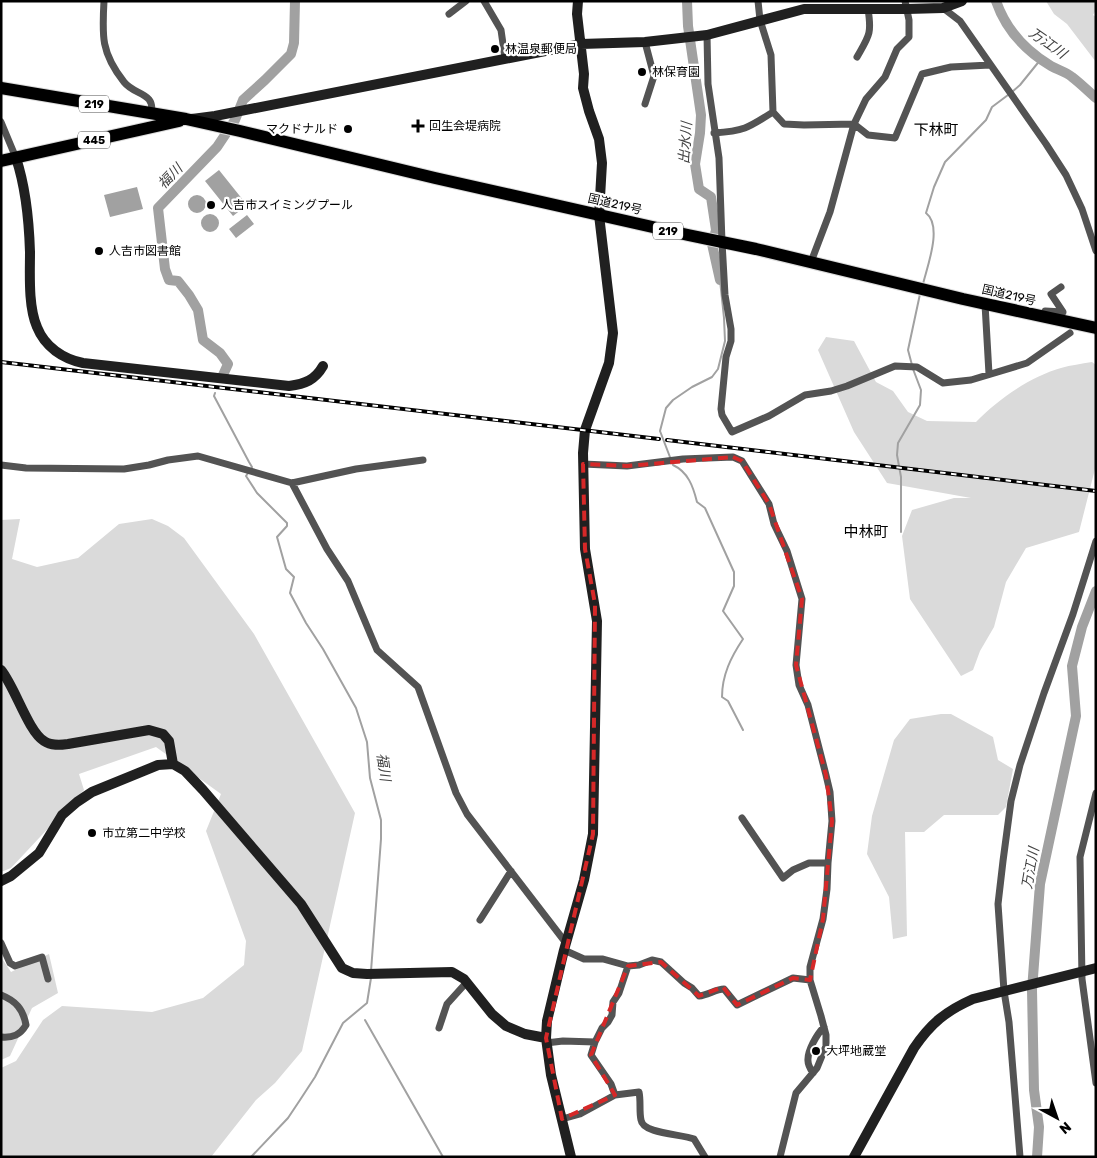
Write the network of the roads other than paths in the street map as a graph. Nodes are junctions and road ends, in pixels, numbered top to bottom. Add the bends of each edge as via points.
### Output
1 (104, 1) edge
2 (466, 1) edge
3 (578, 1) edge
4 (758, 1) edge
5 (487, 2) edge
6 (958, 3) edge
7 (801, 5) edge
8 (906, 5) edge
9 (942, 8) junction
10 (868, 9) junction
11 (450, 14) dead end
12 (760, 20) junction
13 (707, 35) junction
14 (645, 42) junction
15 (581, 44) junction
16 (857, 57) dead end
17 (505, 58) junction
18 (990, 65) junction
19 (1, 88) edge
20 (645, 104) dead end
21 (773, 112) junction
22 (150, 114) junction
23 (186, 119) junction
24 (1, 122) edge
25 (218, 123) junction
26 (854, 124) junction
27 (150, 127) junction
28 (714, 133) junction
29 (16, 158) junction
30 (1, 161) edge
31 (599, 215) junction
32 (722, 242) junction
33 (1096, 251) edge
34 (811, 262) junction
35 (1062, 287) dead end
36 (985, 304) junction
37 (1044, 317) junction
38 (1096, 328) edge
39 (1070, 333) dead end
40 (323, 366) dead end
41 (989, 374) junction
42 (423, 460) dead end
43 (583, 464) junction
44 (1, 465) edge
45 (292, 484) junction
46 (1096, 541) edge
47 (1, 670) edge
48 (172, 764) junction
49 (1096, 792) edge
50 (742, 818) dead end
51 (828, 863) junction
52 (511, 871) junction
53 (1, 881) edge
54 (480, 920) dead end
55 (1, 943) edge
56 (565, 947) junction
57 (628, 966) junction
58 (1096, 968) edge
59 (1081, 972) junction
60 (48, 979) dead end
61 (810, 980) junction
62 (466, 983) junction
63 (1006, 991) junction
64 (1, 995) edge
65 (824, 1027) junction
66 (439, 1028) dead end
67 (1, 1037) edge
68 (546, 1040) junction
69 (595, 1042) junction
70 (813, 1073) junction
71 (1096, 1083) edge
72 (615, 1095) junction
73 (562, 1119) junction
74 (571, 1157) edge
75 (704, 1157) edge
76 (780, 1157) edge
77 (854, 1157) edge
78 (1020, 1157) edge

1 - 22 street via 102,26 105,49 126,84 151,100
2 - 11 street
3 - 15 street
4 - 12 street
5 - 17 street via 501,30
6 - 9 street
7 - 10 street
7 - 12 street
8 - 9 street
8 - 10 street
8 - 26 street via 909,37 898,49 885,77 866,99
9 - 18 street via 960,21
10 - 16 street via 869,37
12 - 13 street
12 - 21 street via 771,56
13 - 14 street
13 - 28 street
14 - 15 street
14 - 20 street via 654,76
15 - 17 street
15 - 31 street via 583,88 599,139 602,163
17 - 25 street
18 - 26 street via 951,67 922,74 895,138 868,135
18 - 33 street via 1066,175
19 - 22 highway, 219
21 - 26 street via 784,124
21 - 28 street via 749,128
22 - 23 highway, 219
22 - 27 highway
23 - 25 highway, 国道219号 / 219
23 - 27 highway, 445
24 - 29 street
25 - 31 highway, 国道219号 / 219 via 342,156
26 - 34 street via 830,212
27 - 29 highway, 445
28 - 32 street via 719,158
29 - 30 highway, 445
29 - 40 street via 26,203 34,316 40,334 58,354 83,363 289,386 312,380
31 - 32 highway, 国道219号 / 219
31 - 43 street via 612,342 609,363 585,430
32 - 34 highway, 国道219号 / 219
32 - 41 street via 731,341 726,357 721,408 732,432 805,395 847,386 895,366 917,367 943,383
34 - 36 highway, 国道219号 / 219
35 - 37 street via 1051,294 1063,312 1045,311
36 - 37 highway, 国道219号 / 219
36 - 41 street
37 - 38 highway, 国道219号 / 219
39 - 41 street via 1028,363
42 - 45 street via 356,469
43 - 51 street via 627,466 733,457 747,468 769,504 802,599 796,665 830,792 832,821
43 - 56 street via 585,549 597,621 593,834
44 - 45 street via 124,469 198,456
45 - 52 street via 348,581 377,650 418,687 466,814
46 - 63 street via 1011,801 998,904
47 - 48 street via 32,727 46,743 68,744 149,730 163,734 169,741
48 - 53 street via 158,765 92,792 77,802 62,816 39,853
48 - 62 street via 185,771 203,790 301,904 342,968 367,974 452,972
49 - 59 street via 1080,857
50 - 51 street via 783,878 809,863
51 - 61 street via 823,919
52 - 54 street
52 - 56 street
55 - 60 street via 14,966 42,958
56 - 57 street via 584,959 603,959
56 - 68 street via 547,1021
57 - 61 street via 652,960 661,962 700,996 724,989 737,1005 786,981
57 - 69 street via 613,1002 612,1015
58 - 59 street
59 - 63 street
59 - 71 street
61 - 65 street
62 - 66 street via 447,1004
62 - 68 street via 506,1026
63 - 77 street via 956,1006 925,1032
63 - 78 street
64 - 67 street via 18,1004 26,1025 14,1037
65 - 70 street via 826,1046
65 - 70 street via 810,1052 808,1061
68 - 69 street
68 - 73 street
69 - 72 street via 591,1055
70 - 76 street via 796,1093
72 - 73 street via 580,1114
72 - 75 street via 639,1092 643,1125 651,1130 694,1139
73 - 74 street

